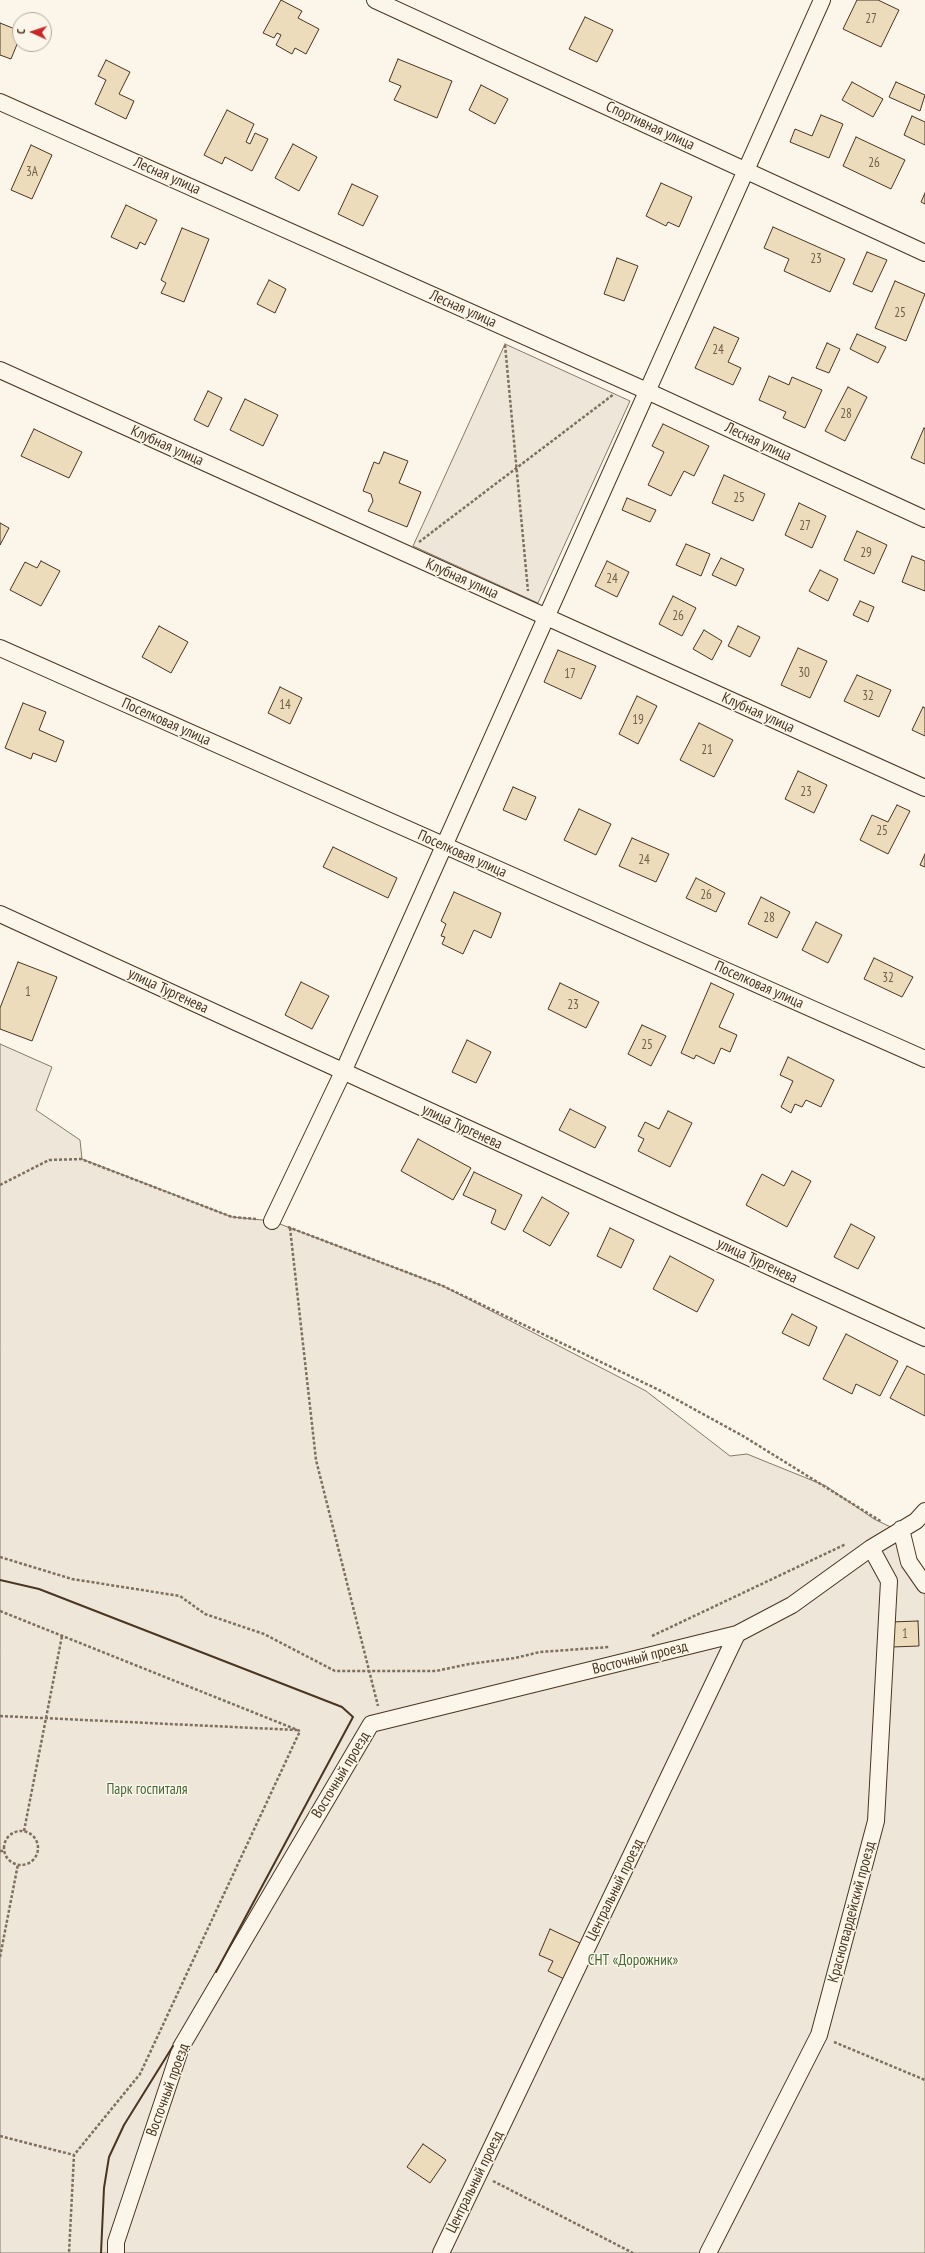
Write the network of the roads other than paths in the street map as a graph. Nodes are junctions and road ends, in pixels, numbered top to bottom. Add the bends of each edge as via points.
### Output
1 (375, 0) edge
2 (822, 0) edge
3 (0, 102) edge
4 (746, 170) junction
5 (925, 253) edge
6 (0, 370) edge
7 (647, 391) junction
8 (925, 519) edge
9 (546, 617) junction
10 (0, 648) edge
11 (925, 788) edge
12 (444, 845) junction
13 (0, 914) edge
14 (925, 1059) edge
15 (343, 1072) junction
16 (272, 1221) road end
17 (925, 1338) edge
18 (925, 1511) edge
19 (900, 1530) junction
20 (871, 1548) junction
21 (925, 1585) edge
22 (737, 1634) junction
23 (116, 2253) edge
24 (441, 2253) edge
25 (708, 2253) edge

1 - 4 street, Спортивная улица
2 - 4 street
3 - 7 street, Лесная улица
4 - 5 street, Спортивная улица
4 - 7 street
6 - 9 street, Клубная улица
7 - 8 street, Лесная улица
7 - 9 street
9 - 11 street, Клубная улица
9 - 12 street
10 - 12 street, Поселковая улица
12 - 14 street, Поселковая улица
12 - 15 street
13 - 15 street, улица Тургенева
15 - 16 street
15 - 17 street, улица Тургенева
18 - 19 street, Восточный проезд via 916,1521
19 - 20 street, Восточный проезд
19 - 21 street via 909,1562
20 - 22 street, Восточный проезд via 792,1605
20 - 25 street, Красногвардейский проезд via 889,1581 876,1821 819,2035
22 - 23 street, Восточный проезд via 371,1724 181,2047 116,2242
22 - 24 street, Центральный проезд

